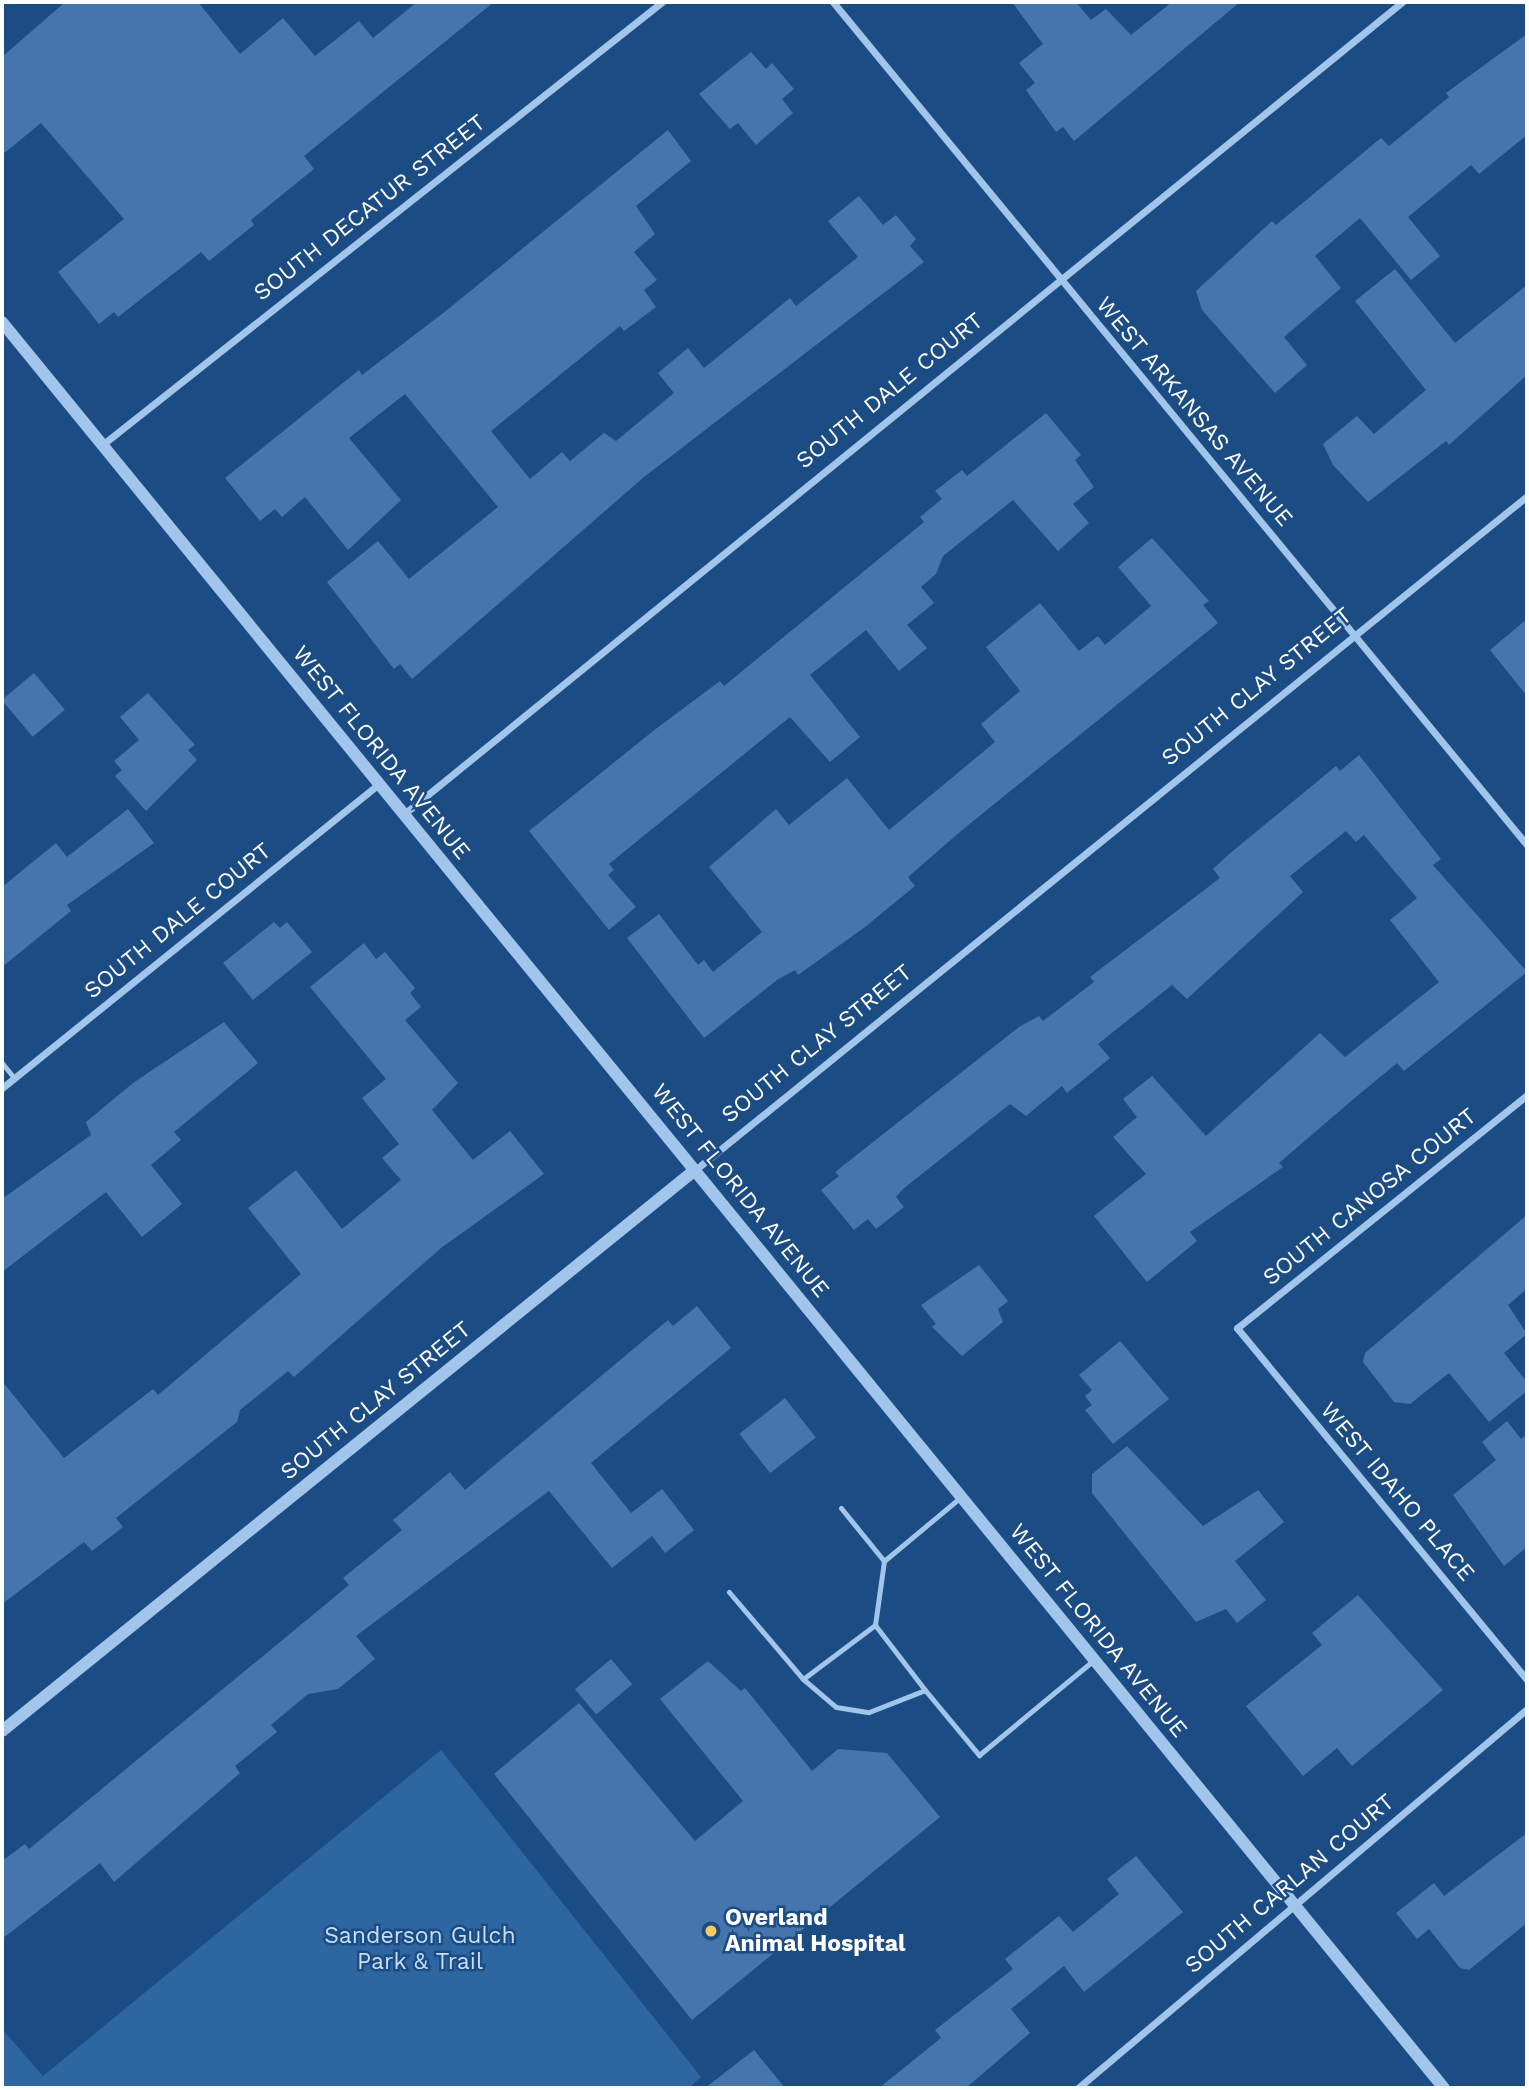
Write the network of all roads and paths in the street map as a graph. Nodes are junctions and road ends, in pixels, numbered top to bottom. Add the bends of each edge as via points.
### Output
1 (662, 2) edge
2 (833, 2) edge
3 (1402, 2) edge
4 (1058, 279) junction
5 (2, 322) edge
6 (102, 445) junction
7 (1527, 496) edge
8 (1356, 634) junction
9 (379, 784) junction
10 (404, 814) junction
11 (1527, 845) edge
12 (2, 1063) edge
13 (14, 1078) junction
14 (2, 1088) edge
15 (1527, 1095) edge
16 (695, 1170) junction
17 (1237, 1328) joint
18 (962, 1496) junction
19 (841, 1508) dead end
20 (884, 1560) junction
21 (729, 1592) dead end
22 (875, 1625) junction
23 (1095, 1659) junction
24 (803, 1679) junction
25 (1527, 1680) edge
26 (925, 1690) junction
27 (1527, 1709) edge
28 (2, 1731) edge
29 (1294, 1905) junction
30 (1078, 2088) edge
31 (1444, 2088) edge

1 - 6 street, SOUTH DECATUR STREET
2 - 4 street, WEST ARKANSAS AVENUE
3 - 4 street, SOUTH DALE COURT
4 - 8 street, WEST ARKANSAS AVENUE
4 - 10 street, SOUTH DALE COURT
5 - 6 street, WEST FLORIDA AVENUE
6 - 9 street, WEST FLORIDA AVENUE
7 - 8 street, SOUTH CLAY STREET
8 - 11 street, WEST ARKANSAS AVENUE
8 - 16 street, SOUTH CLAY STREET
9 - 10 street, WEST FLORIDA AVENUE
9 - 13 street, SOUTH DALE COURT
10 - 16 street, WEST FLORIDA AVENUE
12 - 13 lane
13 - 14 street, SOUTH DALE COURT
15 - 17 street, SOUTH CANOSA COURT
16 - 18 street, WEST FLORIDA AVENUE
16 - 28 street, SOUTH CLAY STREET
17 - 25 street, WEST IDAHO PLACE
18 - 20 lane
18 - 23 street, WEST FLORIDA AVENUE
19 - 20 lane
20 - 22 lane
21 - 24 lane
22 - 24 lane
22 - 26 lane
23 - 26 lane via 979,1755
23 - 29 street, WEST FLORIDA AVENUE
24 - 26 lane via 836,1707 869,1712
27 - 29 street, SOUTH CARLAN COURT
29 - 30 street, SOUTH CARLAN COURT
29 - 31 street, WEST FLORIDA AVENUE

